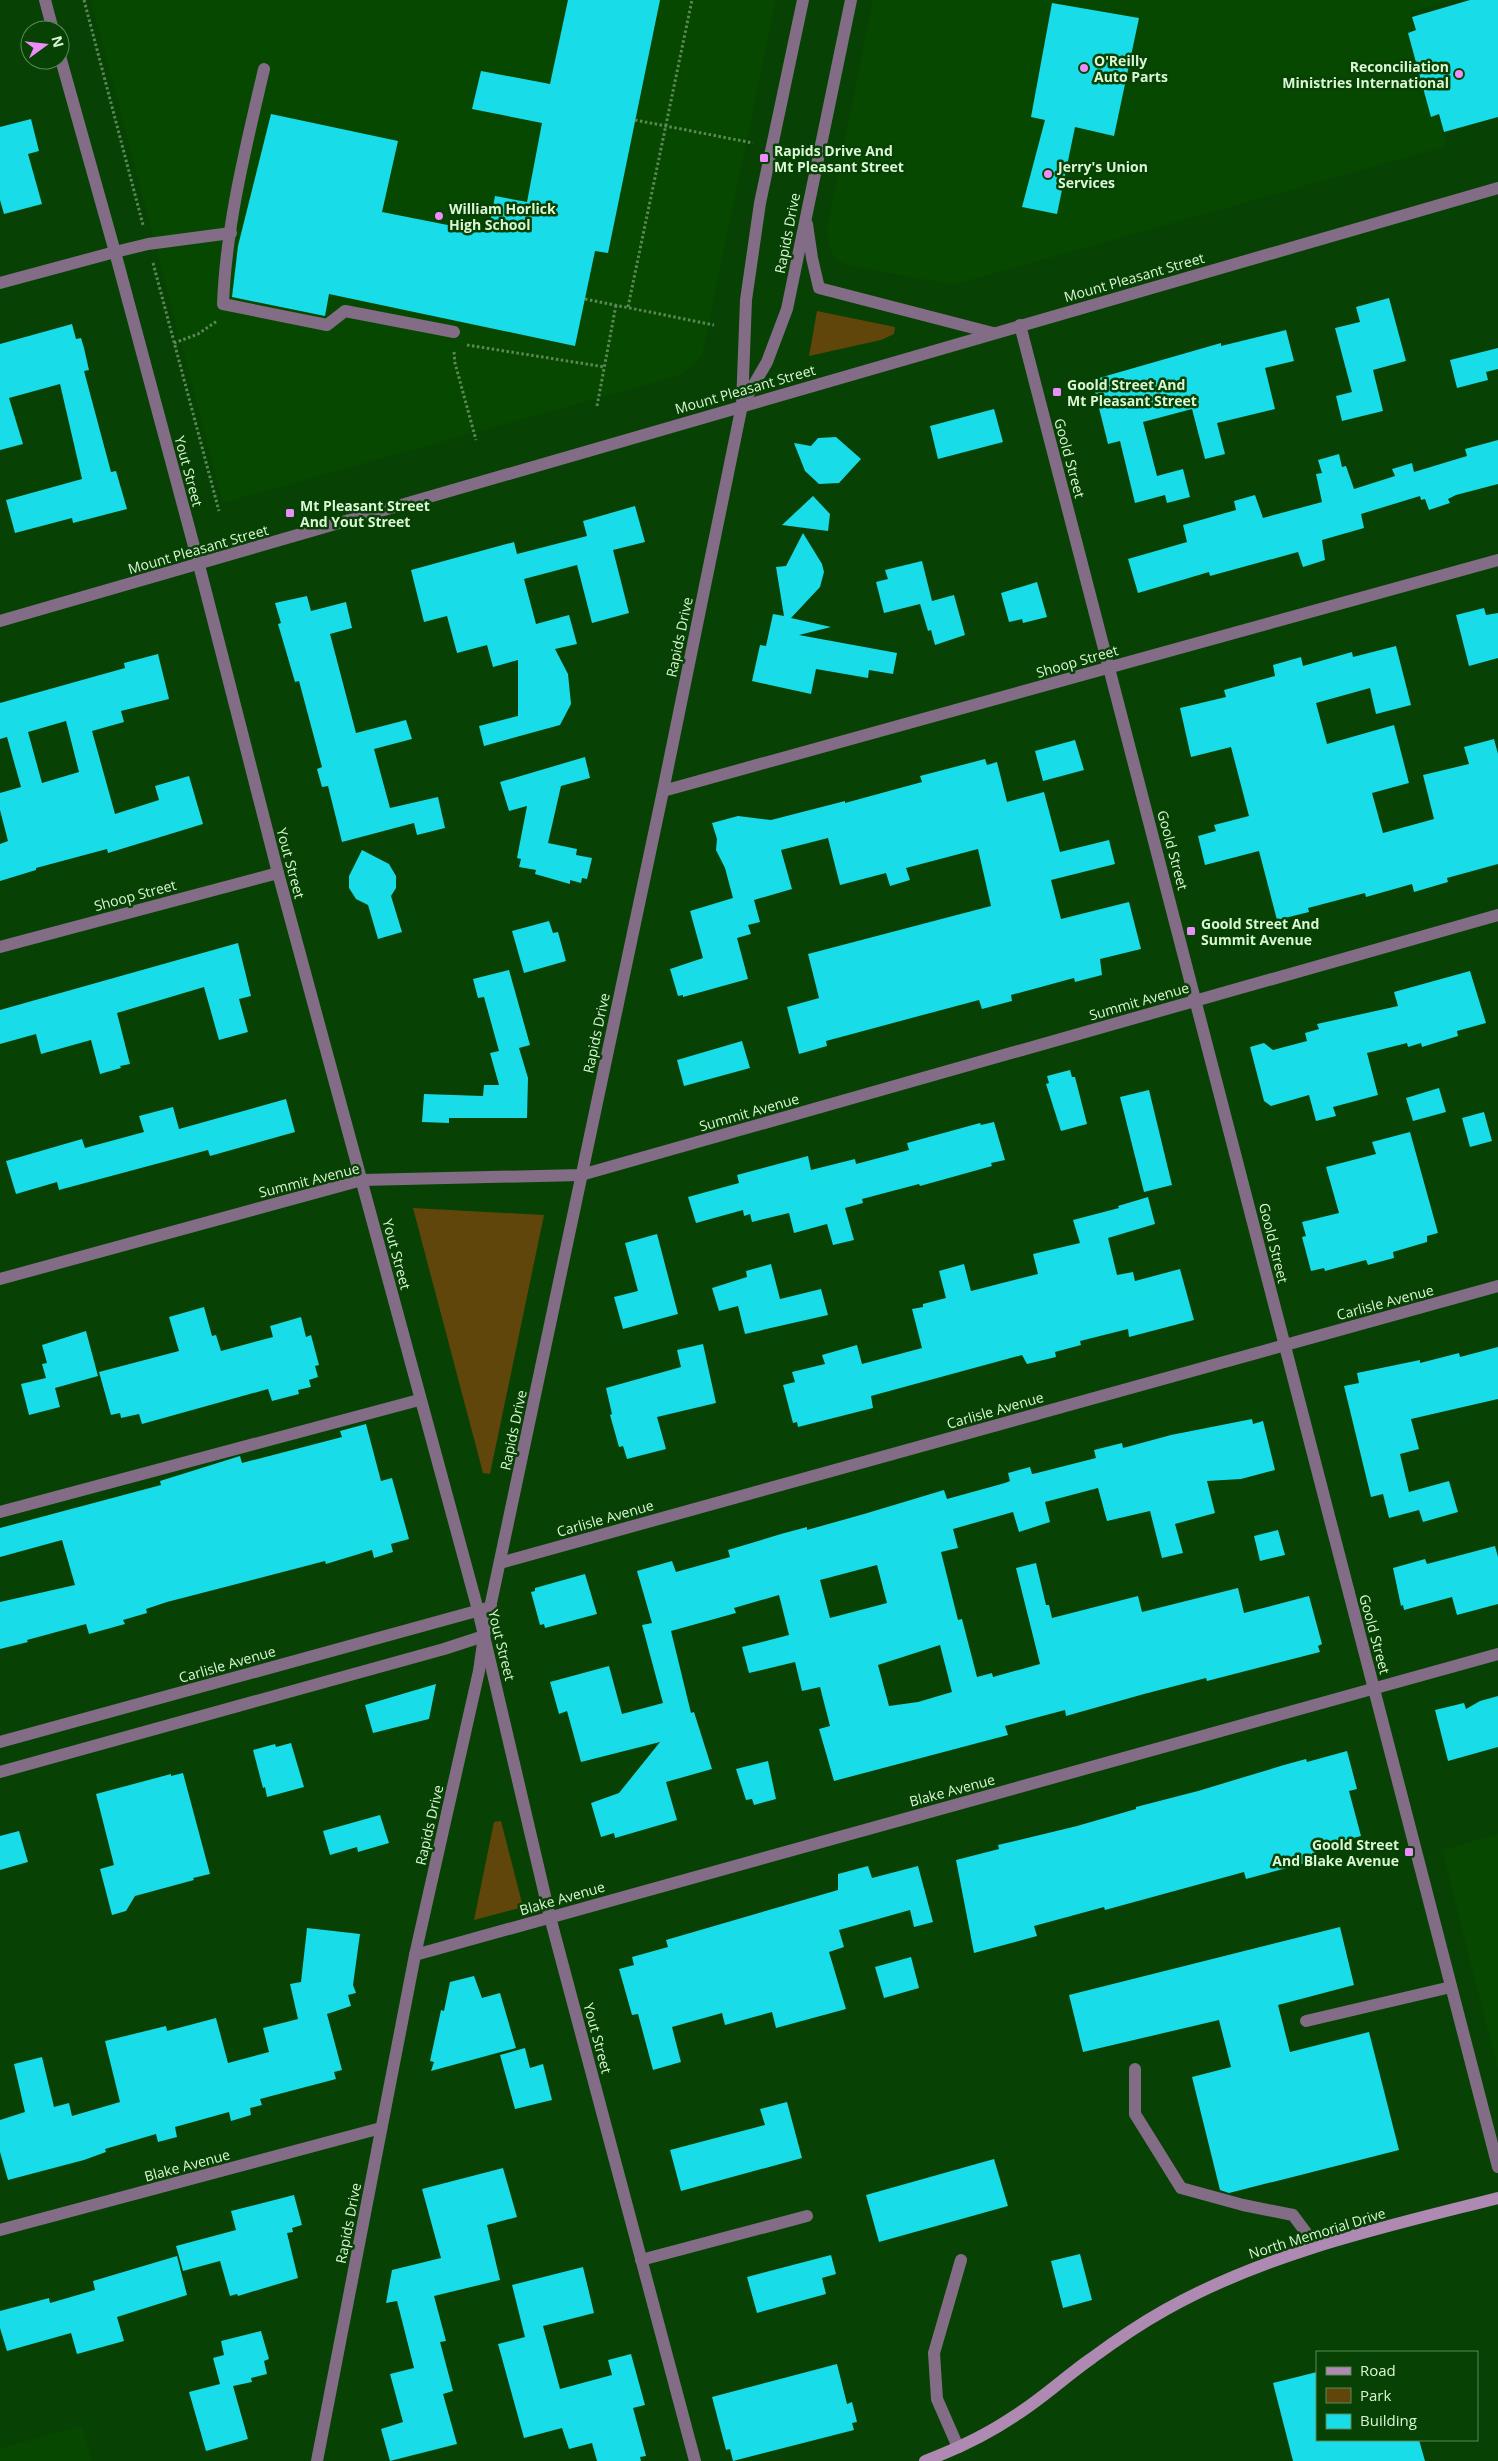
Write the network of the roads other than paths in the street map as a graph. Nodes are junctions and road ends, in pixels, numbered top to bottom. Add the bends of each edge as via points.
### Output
1 (45, 0) edge
2 (803, 0) edge
3 (851, 0) edge
4 (50, 20) edge
5 (264, 68) dead end
6 (64, 70) edge
7 (1498, 188) edge
8 (806, 213) junction
9 (231, 233) junction
10 (115, 252) junction
11 (0, 283) edge
12 (1020, 326) junction
13 (993, 333) junction
14 (454, 338) road end
15 (742, 405) junction
16 (1498, 560) edge
17 (199, 565) junction
18 (0, 621) edge
19 (1109, 668) junction
20 (663, 791) junction
21 (278, 873) junction
22 (1498, 915) edge
23 (0, 947) edge
24 (1196, 1000) junction
25 (581, 1175) junction
26 (362, 1180) junction
27 (0, 1279) edge
28 (1498, 1286) edge
29 (1285, 1345) junction
30 (419, 1400) junction
31 (0, 1512) edge
32 (500, 1563) junction
33 (491, 1607) junction
34 (478, 1610) junction
35 (484, 1636) junction
36 (1498, 1654) edge
37 (1374, 1689) junction
38 (0, 1742) edge
39 (0, 1772) edge
40 (550, 1917) junction
41 (414, 1955) junction
42 (1451, 1987) junction
43 (1306, 2021) dead end
44 (1135, 2070) dead end
45 (381, 2128) junction
46 (1498, 2167) edge
47 (1498, 2198) edge
48 (807, 2216) dead end
49 (0, 2230) edge
50 (1316, 2246) junction
51 (641, 2260) junction
52 (961, 2260) dead end
53 (958, 2447) junction
54 (317, 2461) edge
55 (695, 2461) edge
56 (925, 2461) edge

1 - 4 street
2 - 15 street, Rapids Drive via 760,203 746,300
3 - 8 street, Rapids Drive
5 - 9 street
6 - 10 street, Yout Street
7 - 12 street, Mount Pleasant Street
8 - 13 street via 819,288
8 - 15 street, Rapids Drive via 787,309 767,362
9 - 10 street via 148,244
9 - 14 street via 223,304 327,325 345,311
10 - 11 street
10 - 17 street, Yout Street
12 - 13 street, Mount Pleasant Street
12 - 19 street, Goold Street
13 - 15 street, Mount Pleasant Street
15 - 17 street, Mount Pleasant Street
15 - 20 street, Rapids Drive
16 - 19 street, Shoop Street
17 - 18 street, Mount Pleasant Street
17 - 21 street, Yout Street
19 - 20 street, Shoop Street
19 - 24 street, Goold Street
20 - 25 street, Rapids Drive
21 - 23 street, Shoop Street
21 - 26 street, Yout Street
22 - 24 street, Summit Avenue
24 - 25 street, Summit Avenue
24 - 29 street, Goold Street
25 - 26 street, Summit Avenue
25 - 32 street, Rapids Drive
26 - 27 street, Summit Avenue
26 - 30 street, Yout Street
28 - 29 street, Carlisle Avenue
29 - 32 street, Carlisle Avenue
29 - 37 street, Goold Street
30 - 31 street
30 - 34 street, Yout Street
32 - 33 street, Rapids Drive
33 - 34 street, Carlisle Avenue
33 - 35 street, Rapids Drive
34 - 35 street, Yout Street
34 - 38 street, Carlisle Avenue
35 - 39 street via 444,1650
35 - 40 street, Yout Street
35 - 41 street, Rapids Drive via 479,1671
36 - 37 street, Blake Avenue
37 - 40 street, Blake Avenue
37 - 42 street, Goold Street
40 - 41 street, Blake Avenue
40 - 51 street, Yout Street
41 - 45 street, Rapids Drive
42 - 43 street
42 - 46 street, Goold Street
44 - 50 street via 1135,2114 1181,2188 1293,2215
45 - 49 street, Blake Avenue
45 - 54 street, Rapids Drive
47 - 50 main road, North Memorial Drive
48 - 51 street
50 - 53 main road, North Memorial Drive via 1222,2281 1164,2311 1092,2357 1016,2415
51 - 55 street, Yout Street
52 - 53 street via 934,2353 937,2399
53 - 56 main road, North Memorial Drive

